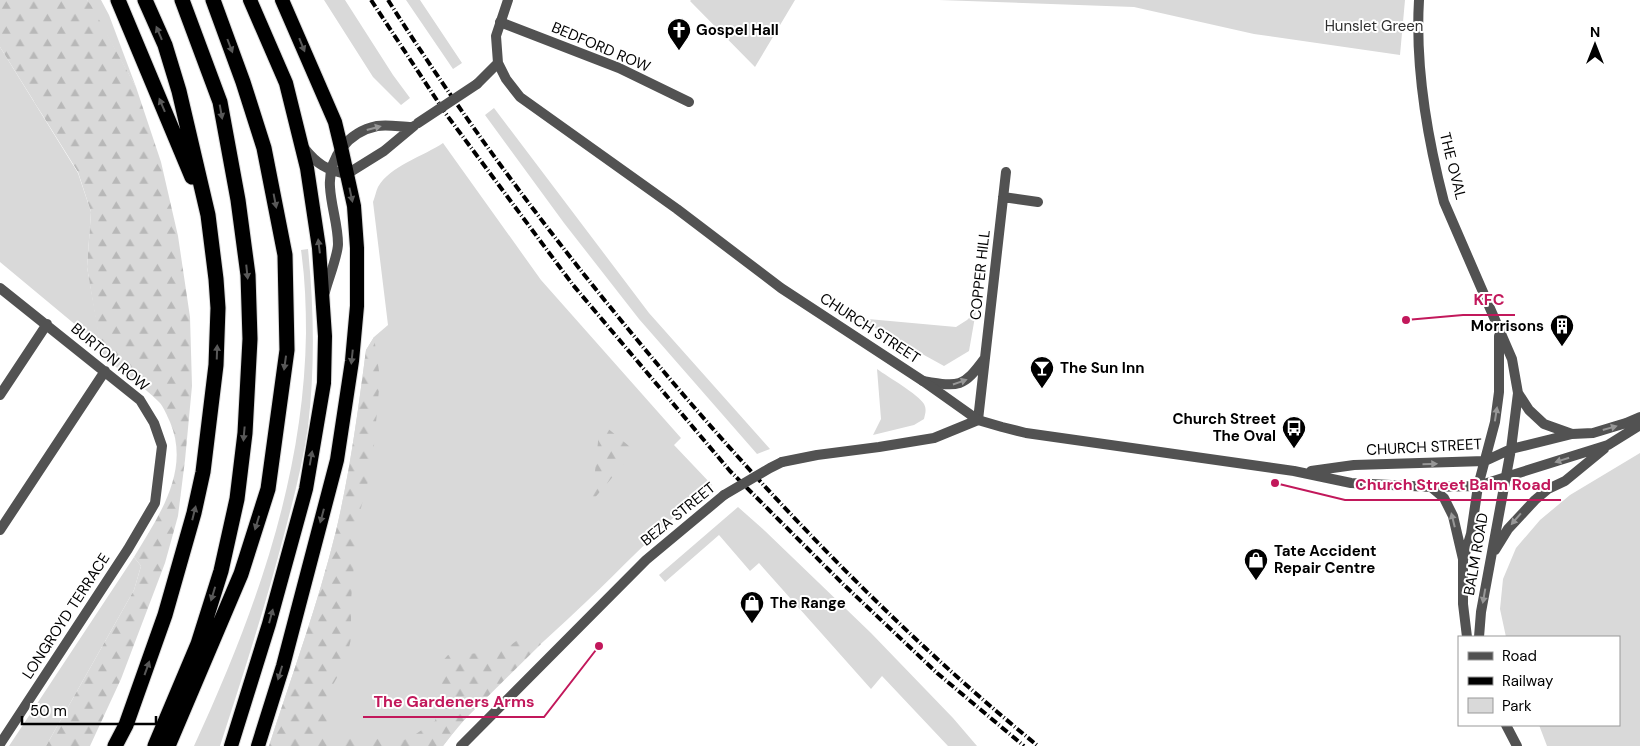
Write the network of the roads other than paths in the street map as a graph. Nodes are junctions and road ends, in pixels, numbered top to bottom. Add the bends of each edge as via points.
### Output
1 (118, 0) edge
2 (145, 0) edge
3 (182, 0) edge
4 (213, 0) edge
5 (250, 0) edge
6 (282, 0) edge
7 (508, 0) edge
8 (1419, 0) edge
9 (500, 22) junction
10 (498, 62) junction
11 (689, 102) dead end
12 (415, 125) junction
13 (301, 145) junction
14 (341, 147) junction
15 (330, 171) junction
16 (1006, 172) dead end
17 (347, 174) junction
18 (1003, 198) junction
19 (1038, 202) dead end
20 (208, 215) junction
21 (0, 288) edge
22 (324, 295) junction
23 (47, 324) junction
24 (1499, 330) junction
25 (986, 357) junction
26 (105, 370) junction
27 (923, 381) junction
28 (1518, 393) junction
29 (0, 395) edge
30 (1640, 417) edge
31 (978, 420) junction
32 (1640, 425) edge
33 (1572, 434) junction
34 (1608, 445) junction
35 (1511, 449) junction
36 (1485, 461) junction
37 (1294, 471) junction
38 (1506, 477) junction
39 (1478, 486) junction
40 (1431, 487) junction
41 (155, 503) joint
42 (0, 530) edge
43 (1491, 556) junction
44 (1463, 560) junction
45 (1467, 636) edge
46 (1479, 636) edge
47 (1507, 726) edge
48 (0, 744) edge
49 (115, 746) edge
50 (155, 746) edge
51 (168, 746) edge
52 (231, 746) edge
53 (258, 746) edge
54 (461, 746) edge
55 (1517, 746) edge

20 -> 1 highway
20 -> 2 highway via 179,91 165,45
3 -> 50 highway via 220,102 248,275 250,339 245,433 237,499 223,562 198,644
4 -> 51 highway via 244,82 264,148 285,255 287,350 268,489 241,574
5 - 13 highway via 286,83
6 -> 14 highway via 335,122
7 - 9 street
8 - 24 street, THE OVAL via 1422,86 1428,132 1444,202
9 - 10 street via 496,36
9 - 11 street, BEDFORD ROW via 619,68
10 - 12 street, bridge via 477,84
10 - 27 street, CHURCH STREET via 520,97 781,288
14 -> 12 street via 353,136 371,128
12 - 17 street via 384,151
13 - 15 street
22 -> 13 highway via 315,217
14 - 15 street
14 - 17 highway
15 - 17 street
15 - 22 street via 339,245
16 - 18 street, COPPER HILL
17 -> 53 highway via 354,206 357,306 340,440 283,666
18 - 19 street
18 - 25 street, COPPER HILL
49 -> 20 highway via 126,725 165,614 204,472 216,365 218,308
21 - 23 street, BURTON ROW
52 -> 22 highway via 306,488 324,383
23 - 26 street, BURTON ROW
23 - 29 street
24 - 28 street, THE OVAL via 1512,359
36 -> 24 street, THE OVAL via 1499,392
27 -> 25 street via 947,385 962,383 972,376
25 - 31 street, COPPER HILL
26 - 41 street, BURTON ROW via 140,400 154,423 162,446
26 - 42 street
27 - 31 street, CHURCH STREET
28 - 33 street via 1544,424
28 - 35 street, THE OVAL
33 -> 30 street, CHURCH STREET via 1593,432
31 - 37 street, CHURCH STREET via 1026,433
31 - 54 street, BEZA STREET, bridge via 934,438 782,462 724,495 646,560
32 - 34 street, CHURCH STREET
33 - 35 street, CHURCH STREET
34 -> 38 street, CHURCH STREET
34 -> 43 street via 1565,481 1548,488 1535,500 1508,529
35 - 36 street, CHURCH STREET
35 - 38 street, BALM ROAD
37 -> 36 street, CHURCH STREET via 1354,465
36 - 39 street, BALM ROAD
37 - 40 street, CHURCH STREET via 1350,483
38 - 39 street, CHURCH STREET
38 - 43 street, BALM ROAD
39 - 40 street, CHURCH STREET
39 - 44 street, BALM ROAD via 1471,534
44 -> 40 street via 1453,516 1444,498
41 - 48 street, LONGROYD TERRACE
43 -> 46 street, BALM ROAD
44 - 45 street, BALM ROAD
47 - 55 street

